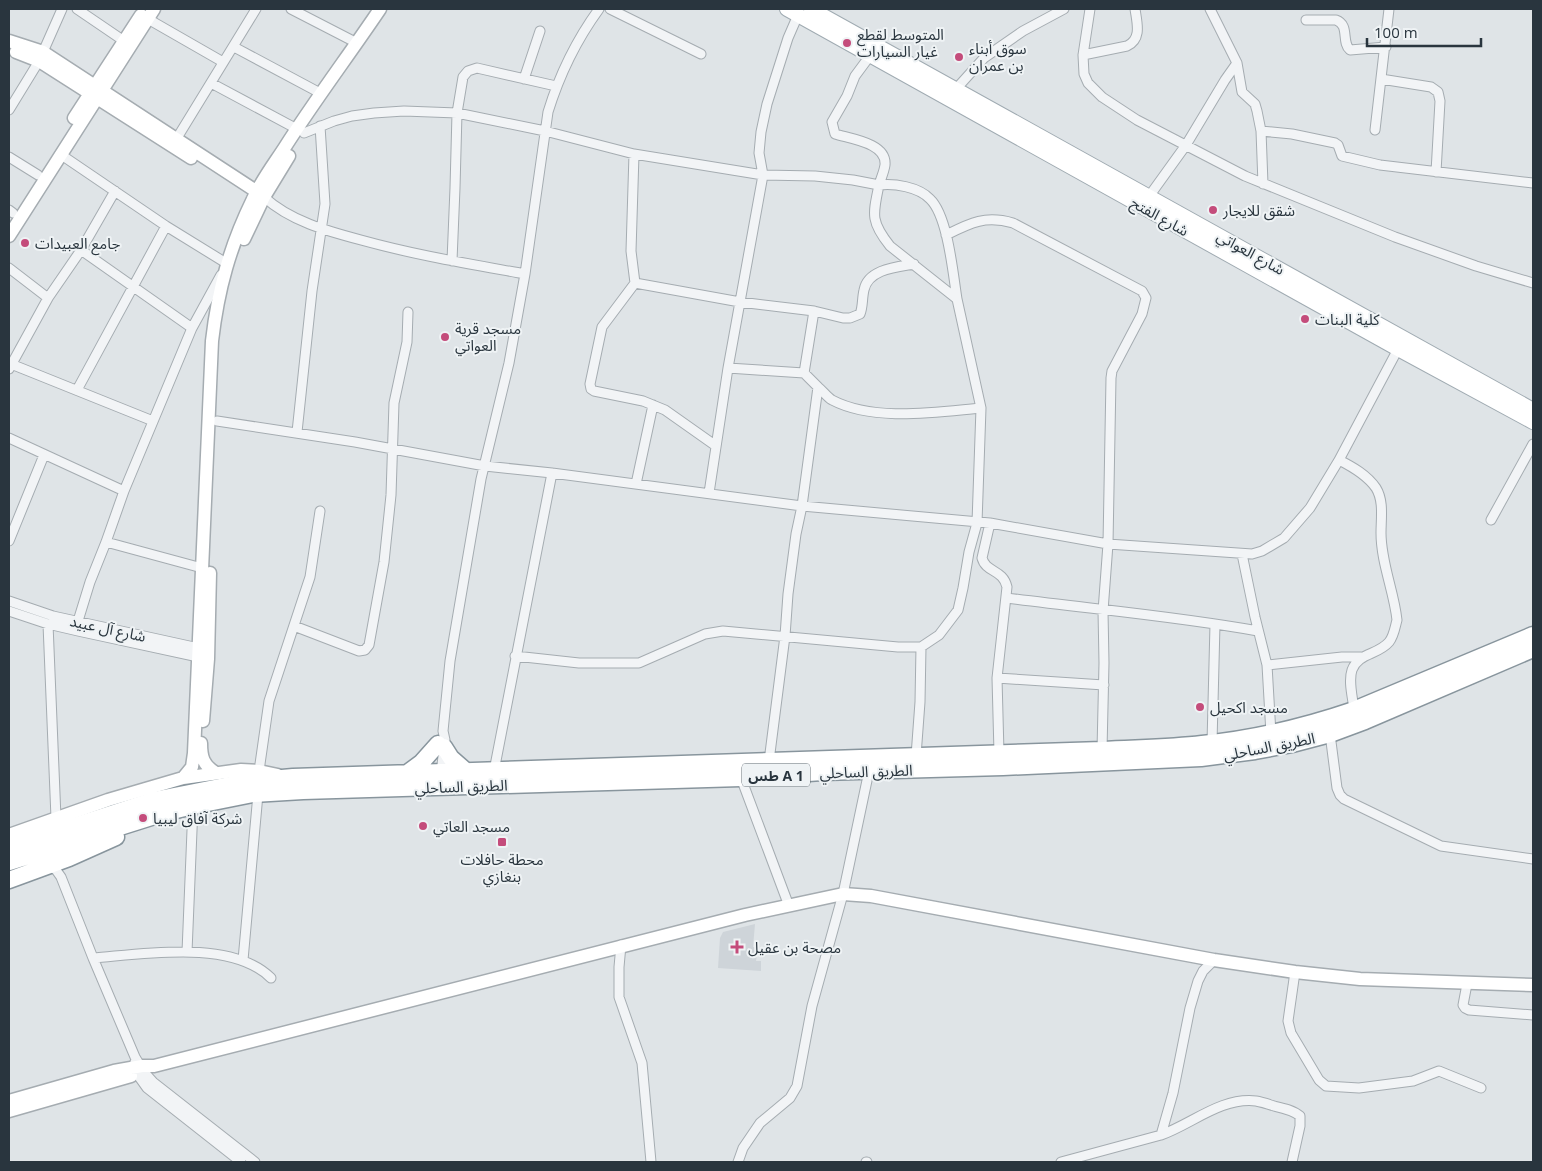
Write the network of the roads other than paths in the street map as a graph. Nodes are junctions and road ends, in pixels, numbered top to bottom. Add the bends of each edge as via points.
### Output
1 (62, 9) edge
2 (76, 9) edge
3 (256, 9) edge
4 (380, 9) edge
5 (388, 9) edge
6 (599, 9) edge
7 (610, 9) edge
8 (1064, 9) edge
9 (1090, 9) edge
10 (1134, 9) edge
11 (1210, 9) edge
12 (1389, 9) edge
13 (297, 10) edge
14 (799, 11) edge
15 (149, 12) edge
16 (1306, 20) dead end
17 (540, 31) dead end
18 (124, 40) junction
19 (9, 41) edge
20 (357, 43) junction
21 (234, 47) junction
22 (1386, 47) junction
23 (9, 49) edge
24 (874, 50) junction
25 (701, 54) dead end
26 (1083, 55) junction
27 (41, 57) junction
28 (223, 62) junction
29 (1237, 63) junction
30 (524, 79) junction
31 (1381, 79) junction
32 (210, 83) junction
33 (556, 86) junction
34 (956, 89) junction
35 (96, 92) junction
36 (322, 94) junction
37 (9, 110) edge
38 (457, 113) junction
39 (320, 126) junction
40 (1375, 130) dead end
41 (300, 131) junction
42 (545, 131) junction
43 (1261, 131) junction
44 (177, 138) junction
45 (1186, 145) junction
46 (60, 154) junction
47 (634, 154) junction
48 (9, 158) edge
49 (1436, 172) junction
50 (38, 174) junction
51 (763, 175) junction
52 (1533, 183) edge
53 (879, 184) junction
54 (1263, 184) junction
55 (116, 191) junction
56 (1150, 196) junction
57 (261, 199) junction
58 (10, 214) edge
59 (166, 226) junction
60 (322, 230) junction
61 (946, 235) junction
62 (9, 236) edge
63 (81, 250) junction
64 (452, 261) junction
65 (1254, 262) junction
66 (914, 264) junction
67 (225, 267) junction
68 (9, 268) edge
69 (525, 274) junction
70 (635, 283) junction
71 (1533, 283) edge
72 (134, 286) junction
73 (48, 298) junction
74 (958, 299) junction
75 (740, 302) junction
76 (408, 312) dead end
77 (814, 312) junction
78 (192, 328) junction
79 (1398, 349) junction
80 (10, 366) edge
81 (728, 368) junction
82 (804, 373) junction
83 (818, 387) junction
84 (1480, 387) junction
85 (77, 390) junction
86 (653, 405) junction
87 (981, 408) junction
88 (1533, 410) edge
89 (153, 421) junction
90 (217, 422) junction
91 (1533, 422) edge
92 (297, 432) junction
93 (9, 438) edge
94 (1533, 444) edge
95 (716, 446) junction
96 (393, 449) junction
97 (44, 454) junction
98 (1340, 460) junction
99 (485, 466) junction
100 (552, 473) junction
101 (636, 484) junction
102 (124, 491) junction
103 (709, 493) junction
104 (802, 506) junction
105 (320, 511) dead end
106 (1491, 520) dead end
107 (976, 523) junction
108 (990, 524) junction
109 (9, 541) edge
110 (106, 542) junction
111 (1108, 544) junction
112 (1242, 554) junction
113 (202, 568) junction
114 (1007, 598) junction
115 (9, 601) edge
116 (9, 611) edge
117 (1103, 611) junction
118 (78, 621) junction
119 (48, 624) junction
120 (1215, 624) junction
121 (294, 626) junction
122 (1258, 631) junction
123 (1533, 635) edge
124 (785, 636) junction
125 (921, 647) junction
126 (1533, 649) edge
127 (203, 654) junction
128 (515, 656) junction
129 (1361, 657) junction
130 (1267, 665) junction
131 (997, 678) junction
132 (1104, 686) junction
133 (1354, 710) junction
134 (1271, 734) junction
135 (1330, 734) junction
136 (442, 741) junction
137 (1212, 743) junction
138 (1102, 750) junction
139 (999, 753) junction
140 (916, 756) junction
141 (769, 761) junction
142 (259, 771) junction
143 (494, 771) junction
144 (869, 771) junction
145 (467, 772) junction
146 (216, 773) junction
147 (437, 773) junction
148 (406, 774) junction
149 (293, 777) junction
150 (183, 778) junction
151 (741, 778) junction
152 (258, 794) junction
153 (193, 806) junction
154 (164, 813) junction
155 (56, 818) junction
156 (9, 835) edge
157 (9, 847) edge
158 (1533, 860) edge
159 (9, 862) edge
160 (49, 865) junction
161 (9, 880) edge
162 (843, 894) junction
163 (789, 906) junction
164 (621, 946) junction
165 (186, 952) junction
166 (93, 958) junction
167 (243, 960) junction
168 (1214, 960) junction
169 (1295, 972) junction
170 (271, 978) dead end
171 (1467, 984) junction
172 (1533, 985) edge
173 (1533, 1015) edge
174 (141, 1067) junction
175 (1481, 1088) dead end
176 (9, 1101) edge
177 (9, 1111) edge
178 (211, 1134) junction
179 (1161, 1135) junction
180 (241, 1162) edge
181 (255, 1162) edge
182 (651, 1162) edge
183 (738, 1162) edge
184 (1061, 1162) edge
185 (1292, 1162) edge

1 - 27 street
2 - 18 street
3 - 21 street
4 - 20 street
5 - 41 street
6 - 33 street via 566,61
7 - 25 street
8 - 34 street via 984,58
9 - 26 street
10 - 26 street via 1137,29 1132,43
11 - 29 street
12 - 22 street
13 - 20 street
14 - 24 main road, شارع العواتي
14 - 51 street via 767,104 759,153
15 - 18 street
15 - 28 street
15 - 35 street
16 - 22 street via 1341,21 1350,50
17 - 30 street
18 - 35 street
19 - 27 street
20 - 36 street
21 - 28 street
21 - 36 street
22 - 31 street
23 - 27 street
24 - 34 main road, شارع العواتي
24 - 53 street via 832,122 835,134 876,147 881,152 885,165
24 - 65 main road, شارع الفتح
26 - 45 street via 1088,83 1102,97 1137,120
27 - 35 street
27 - 37 street
28 - 32 street
29 - 43 street via 1240,87 1255,104
29 - 45 street
30 - 33 street
30 - 38 street via 477,68 468,71 462,77
31 - 40 street
31 - 49 street via 1431,87 1438,92
32 - 41 street
32 - 44 street
33 - 42 street
34 - 56 main road, شارع العواتي
35 - 44 street
35 - 46 street
35 - 50 street
35 - 57 street
36 - 41 street
38 - 39 street via 374,113
38 - 42 street
38 - 64 street
39 - 41 street
39 - 60 street via 325,192
41 - 57 street
42 - 47 street
42 - 69 street
43 - 49 street via 1322,140 1338,145 1342,156 1380,165
43 - 54 street
44 - 57 street
45 - 54 street
45 - 56 street
46 - 55 street
46 - 62 street
47 - 51 street
47 - 70 street via 631,251
48 - 50 street
49 - 52 street
50 - 58 street
51 - 53 street via 815,176
51 - 75 street
53 - 61 street via 923,193 936,206
53 - 66 street via 873,213 877,229 890,246
54 - 71 street via 1411,243
55 - 59 street
55 - 63 street
56 - 65 main road, شارع العواتي
57 - 60 street
57 - 67 street
57 - 90 street via 234,266 222,313
59 - 67 street
59 - 72 street
60 - 64 street
60 - 92 street
61 - 74 street
61 - 111 street via 986,219 1012,222 1142,291 1146,298 1142,314 1110,378
63 - 72 street
63 - 73 street
64 - 69 street
65 - 79 main road, شارع الفتح
65 - 84 main road, شارع العواتي
66 - 74 street
66 - 77 street via 875,274 866,284 862,310 856,317 843,318
67 - 78 street
67 - 113 street via 212,341
68 - 73 street
69 - 99 street
70 - 75 street
70 - 86 street via 602,327 590,384 594,391
72 - 78 street
72 - 85 street
73 - 80 street
74 - 87 street
75 - 77 street
75 - 81 street
76 - 96 street via 407,342 394,403
77 - 82 street
78 - 89 street
79 - 84 main road, شارع الفتح
79 - 98 street
80 - 85 street
81 - 82 street
81 - 95 street
82 - 83 street
83 - 87 street via 831,400 888,414
83 - 104 street
84 - 88 main road, شارع العواتي
84 - 91 main road, شارع الفتح
85 - 89 street
86 - 95 street
86 - 101 street
87 - 107 street
89 - 102 street
90 - 92 street
90 - 127 street
92 - 96 street
93 - 97 street
94 - 106 street
95 - 103 street
96 - 99 street
96 - 121 street via 384,562 367,648 362,652
97 - 102 street
97 - 109 street
98 - 112 street via 1310,508 1284,538 1262,551
98 - 129 street via 1368,479 1381,499 1382,549 1396,609 1395,631 1389,642
99 - 100 street
99 - 136 street via 450,661
100 - 101 street
100 - 128 street
101 - 103 street
102 - 110 street
103 - 104 street
104 - 107 street
104 - 124 street
105 - 121 street via 310,577
107 - 108 street
107 - 125 street via 958,610 939,635
108 - 111 street
108 - 114 street via 982,558 985,565 1002,576 1007,586
110 - 113 street
110 - 118 street
111 - 112 street
111 - 117 street
112 - 122 street
113 - 127 street
114 - 117 street
114 - 131 street
115 - 118 street, شارع آل عبيد
116 - 119 street, شارع آل عبيد
117 - 120 street
117 - 132 street
118 - 127 street, شارع آل عبيد
119 - 127 street, شارع آل عبيد
119 - 155 street
120 - 122 street
120 - 137 street
121 - 142 street via 269,701
122 - 130 street
123 - 133 highway, الطريق الساحلي / طس A 1
124 - 125 street
124 - 128 street via 723,631 705,634 639,663
124 - 141 street
125 - 140 street
126 - 135 highway, الطريق الساحلي / طس A 1
127 - 146 street via 201,754 205,764
127 - 150 street via 193,760 190,771
128 - 143 street
129 - 130 street
129 - 133 street via 1351,672
130 - 134 street
131 - 132 street
131 - 139 street
132 - 138 street
133 - 134 highway, الطريق الساحلي / طس A 1
134 - 137 highway, الطريق الساحلي / طس A 1
135 - 144 highway, الطريق الساحلي / طس A 1 via 1255,751 1201,758
135 - 158 street via 1337,788 1344,799 1441,846
136 - 145 highway via 451,758
136 - 147 street
136 - 148 highway
137 - 138 highway, الطريق الساحلي / طس A 1
138 - 139 highway, الطريق الساحلي / طس A 1
139 - 140 highway, الطريق الساحلي / طس A 1
140 - 141 highway, الطريق الساحلي / طس A 1
141 - 143 highway, الطريق الساحلي / طس A 1
142 - 146 street
142 - 149 street
143 - 145 highway, الطريق الساحلي / طس A 1
144 - 151 highway, الطريق الساحلي / طس A 1
144 - 162 street
145 - 147 highway, الطريق الساحلي / طس A 1
146 - 150 street
147 - 148 highway, الطريق الساحلي / طس A 1
148 - 149 highway, الطريق الساحلي / طس A 1
149 - 157 highway, الطريق الساحلي / طس A 1 via 241,782 154,800
150 - 155 street
151 - 152 highway, الطريق الساحلي / طس A 1
151 - 163 street
152 - 153 highway, الطريق الساحلي / طس A 1
152 - 167 street
153 - 154 highway, الطريق الساحلي / طس A 1
153 - 165 street
154 - 159 highway, الطريق الساحلي / طس A 1
154 - 160 highway
155 - 156 street
160 - 161 highway
160 - 166 street via 61,877
162 - 163 street
162 - 168 street
162 - 183 street via 812,1006 795,1093 760,1123 743,1148
163 - 164 street
164 - 174 street
164 - 182 street via 620,997 642,1063
165 - 166 street
165 - 167 street
166 - 174 street
167 - 170 street via 262,969
168 - 169 street
168 - 179 street via 1198,981
169 - 171 street
169 - 175 street via 1288,1021 1291,1033 1319,1080 1326,1086 1359,1088 1413,1081 1439,1072
171 - 172 street
171 - 173 street via 1464,1008
174 - 176 street
174 - 177 street
174 - 178 street via 147,1088
178 - 180 street
178 - 181 street
179 - 184 street
179 - 185 street via 1211,1110 1256,1101 1300,1116

